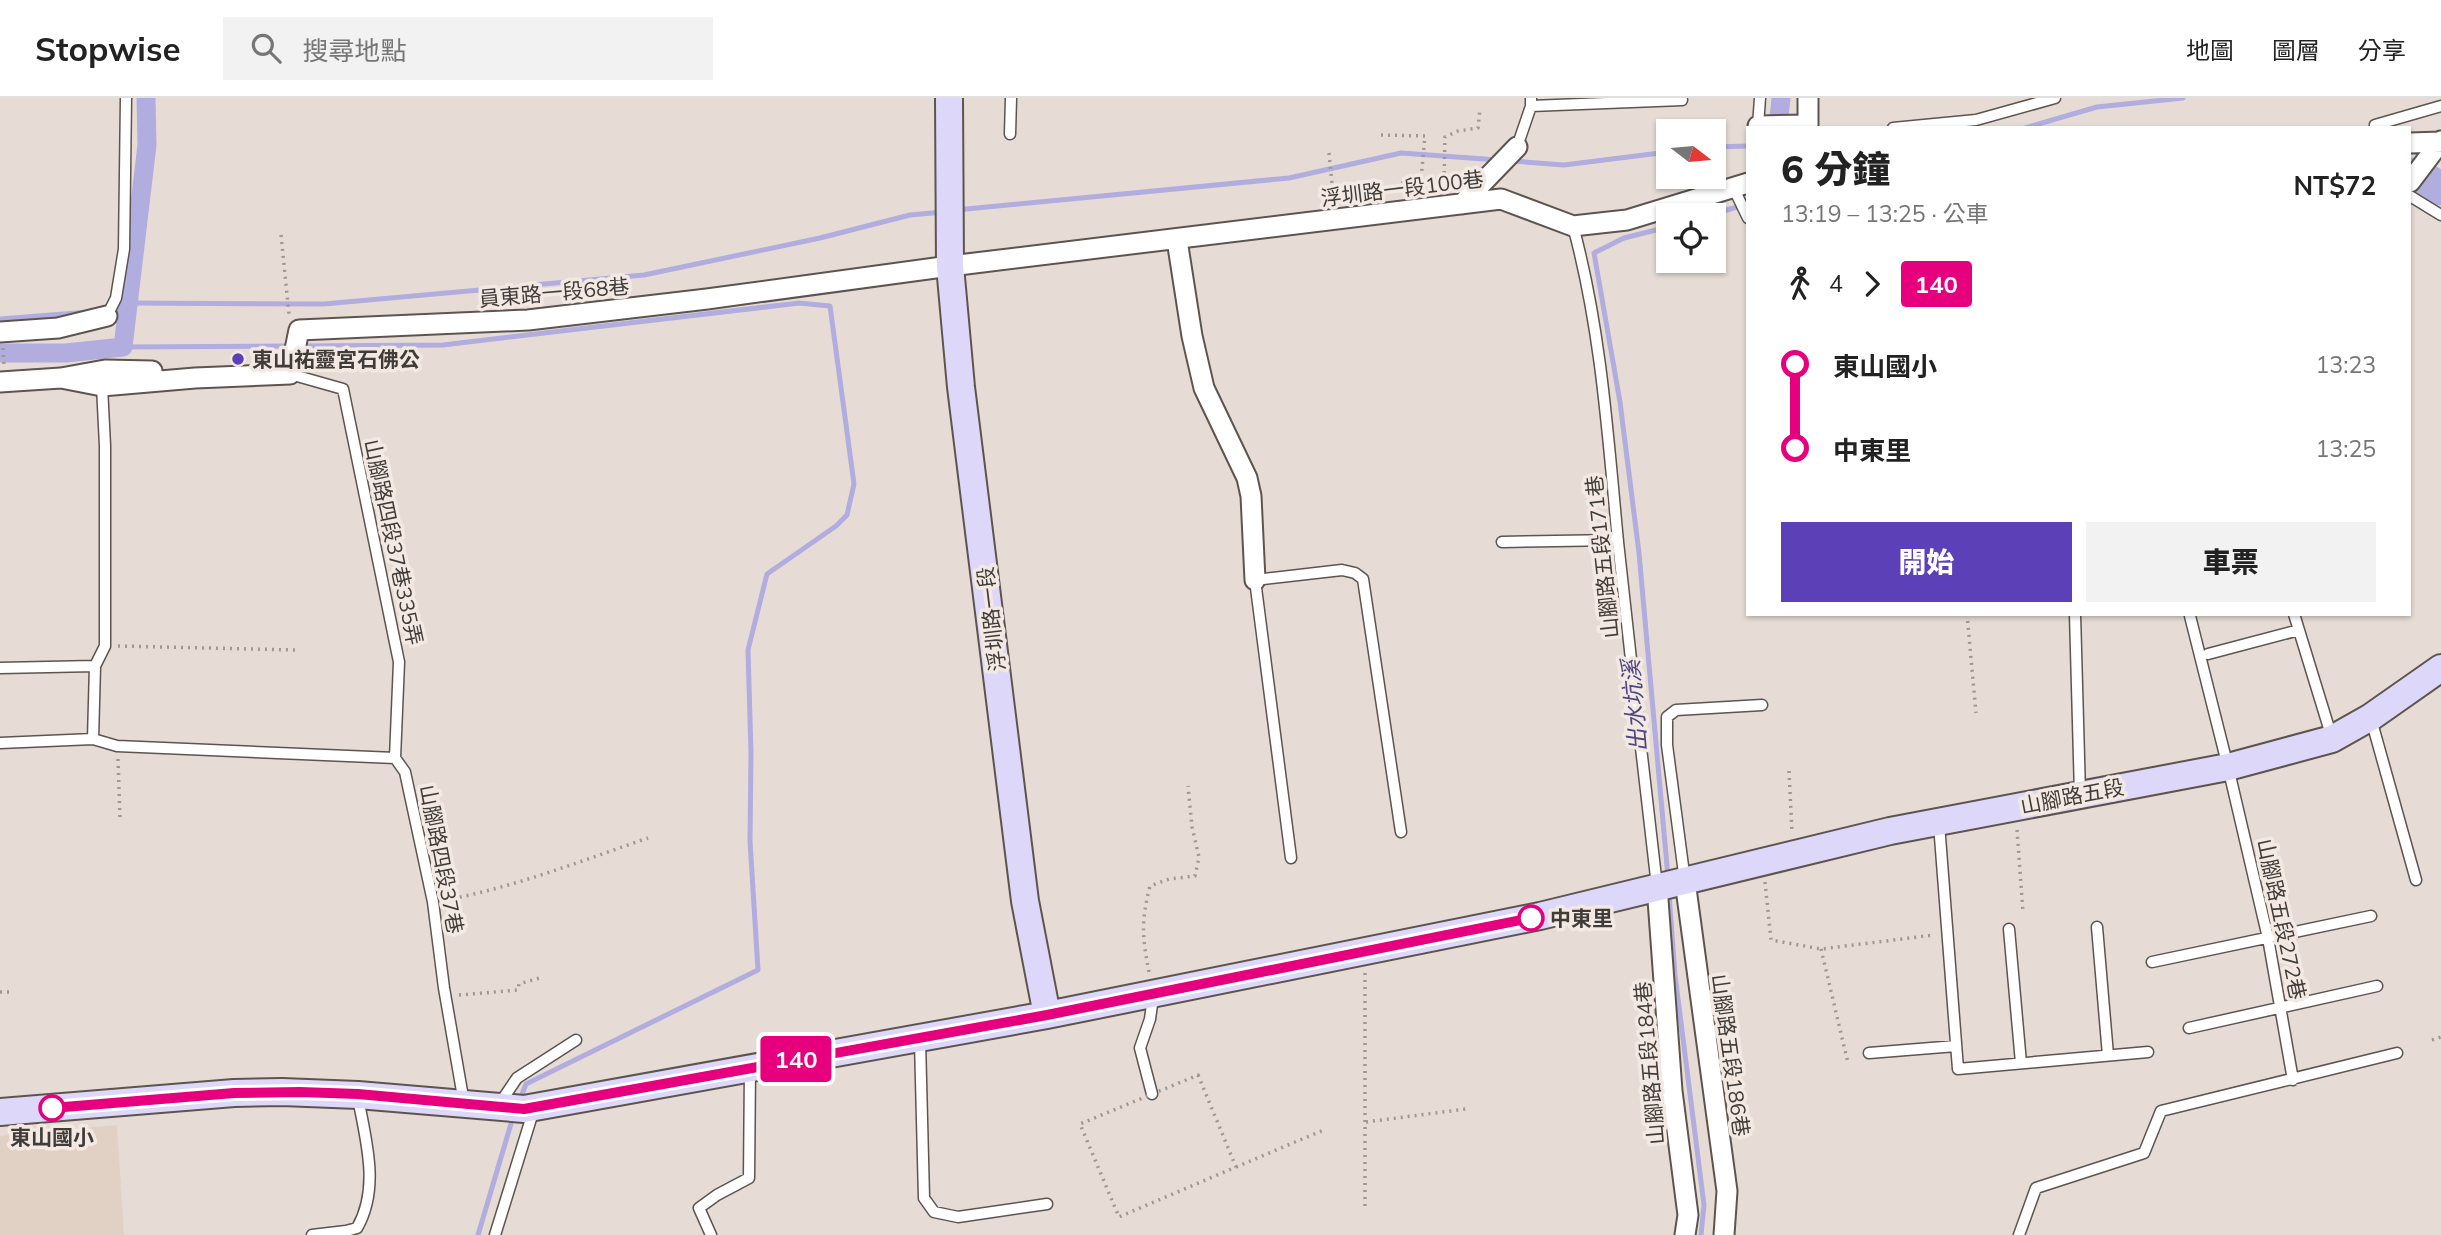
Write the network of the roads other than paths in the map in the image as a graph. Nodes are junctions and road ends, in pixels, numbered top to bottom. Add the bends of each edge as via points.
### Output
1 (126, 98) edge
2 (949, 98) edge
3 (1011, 98) edge
4 (1760, 98) edge
5 (1808, 98) edge
6 (2055, 98) edge
7 (1682, 100) dead end
8 (1531, 102) edge
9 (2441, 106) edge
10 (1758, 126) edge
11 (1809, 126) edge
12 (1914, 126) edge
13 (2375, 126) edge
14 (1010, 134) dead end
15 (2441, 142) edge
16 (2411, 143) edge
17 (1517, 147) joint
18 (2411, 181) edge
19 (1741, 185) edge
20 (2411, 197) edge
21 (1462, 204) junction
22 (1746, 209) edge
23 (2441, 215) edge
24 (1573, 226) junction
25 (1177, 240) junction
26 (950, 266) junction
27 (107, 316) joint
28 (1, 332) edge
29 (290, 374) junction
30 (61, 378) junction
31 (195, 378) junction
32 (2, 382) edge
33 (102, 386) junction
34 (1618, 540) junction
35 (1502, 542) dead end
36 (1255, 580) junction
37 (2075, 616) edge
38 (2190, 616) dead end
39 (2295, 616) edge
40 (2299, 630) junction
41 (2207, 654) dead end
42 (95, 666) junction
43 (0, 668) edge
44 (2441, 668) edge
45 (1762, 705) dead end
46 (2371, 717) junction
47 (93, 739) junction
48 (2332, 739) junction
49 (0, 743) edge
50 (395, 758) junction
51 (2228, 767) junction
52 (2080, 795) junction
53 (1939, 821) junction
54 (1401, 831) dead end
55 (1291, 858) dead end
56 (2416, 880) dead end
57 (1685, 881) junction
58 (1657, 886) junction
59 (2371, 916) dead end
60 (2097, 927) dead end
61 (2009, 929) dead end
62 (2268, 937) junction
63 (2152, 962) dead end
64 (2377, 986) dead end
65 (1154, 993) junction
66 (2281, 1007) junction
67 (1047, 1015) junction
68 (2189, 1028) dead end
69 (920, 1037) junction
70 (576, 1040) dead end
71 (1956, 1046) junction
72 (2148, 1052) dead end
73 (2397, 1052) dead end
74 (1869, 1054) dead end
75 (2108, 1055) junction
76 (2021, 1063) junction
77 (750, 1068) junction
78 (2293, 1080) junction
79 (358, 1094) junction
80 (1152, 1094) road end
81 (464, 1104) junction
82 (498, 1107) junction
83 (530, 1108) junction
84 (0, 1112) edge
85 (1047, 1204) dead end
86 (312, 1235) edge
87 (495, 1235) edge
88 (711, 1235) edge
89 (1685, 1235) edge
90 (1724, 1235) edge
91 (2019, 1235) edge

1 - 27 lane via 124,248 116,298
2 - 26 main road, 浮圳路一段
3 - 14 lane
4 - 10 lane
5 - 11 street
6 - 12 lane via 1976,120
7 - 8 lane
8 - 17 lane
9 - 13 lane
15 - 16 street
15 - 18 street
17 - 21 street
19 - 22 lane
19 - 24 street, 浮圳路一段100巷 via 1628,220
20 - 23 lane
21 - 24 street, 浮圳路一段100巷 via 1501,199
21 - 25 street, 浮圳路一段100巷
24 - 34 lane, 山腳路五段171巷 via 1585,267 1610,434
25 - 26 street, 浮圳路一段100巷
25 - 36 street via 1204,388 1247,478
26 - 29 street, 員東路一段68巷 via 527,320 299,330
26 - 67 main road, 浮圳路一段 via 1024,888
27 - 28 street via 58,328
29 - 31 street
29 - 50 lane, 山腳路四段37巷335弄 via 343,389 399,662
30 - 31 street via 105,370 178,372
30 - 32 street
30 - 33 street
31 - 33 street
33 - 42 lane via 105,646
34 - 35 lane
34 - 58 lane, 山腳路五段171巷
36 - 54 lane via 1342,570 1363,579
36 - 55 lane
37 - 52 lane
38 - 51 lane, 山腳路五段272巷
39 - 40 lane
40 - 41 lane
40 - 48 lane
42 - 43 lane
42 - 47 lane
44 - 46 main road, 山腳路五段
45 - 57 lane via 1676,710 1667,717
46 - 48 main road, 山腳路五段
46 - 56 lane
47 - 49 lane
47 - 50 lane via 117,746
48 - 51 main road, 山腳路五段
50 - 81 lane, 山腳路四段37巷 via 405,772 433,902
51 - 52 main road, 山腳路五段
51 - 62 lane, 山腳路五段272巷
52 - 53 main road, 山腳路五段
53 - 57 main road, 山腳路五段
53 - 71 lane
57 - 58 main road, 山腳路五段
57 - 90 street, 山腳路五段186巷 via 1727,1192
58 - 65 main road via 1540,916
58 - 89 street, 山腳路五段184巷 via 1672,1091 1688,1215
59 - 62 lane
60 - 75 lane
61 - 76 lane
62 - 63 lane
62 - 66 lane, 山腳路五段272巷
64 - 66 lane
65 - 67 main road
65 - 80 lane via 1140,1048
66 - 68 lane
66 - 78 lane, 山腳路五段272巷
67 - 69 main road
69 - 77 main road
69 - 85 lane via 924,1198 934,1212 958,1217
70 - 82 lane via 517,1078
71 - 74 lane
71 - 76 lane via 1958,1069
72 - 75 lane
73 - 78 lane
75 - 76 lane
77 - 83 main road
77 - 88 lane via 749,1178 699,1208
78 - 91 lane via 2161,1111 2144,1153 2036,1188
79 - 81 main road
79 - 84 main road via 234,1093
79 - 86 lane via 369,1157 364,1216 357,1227
81 - 82 main road
82 - 83 main road
83 - 87 lane

